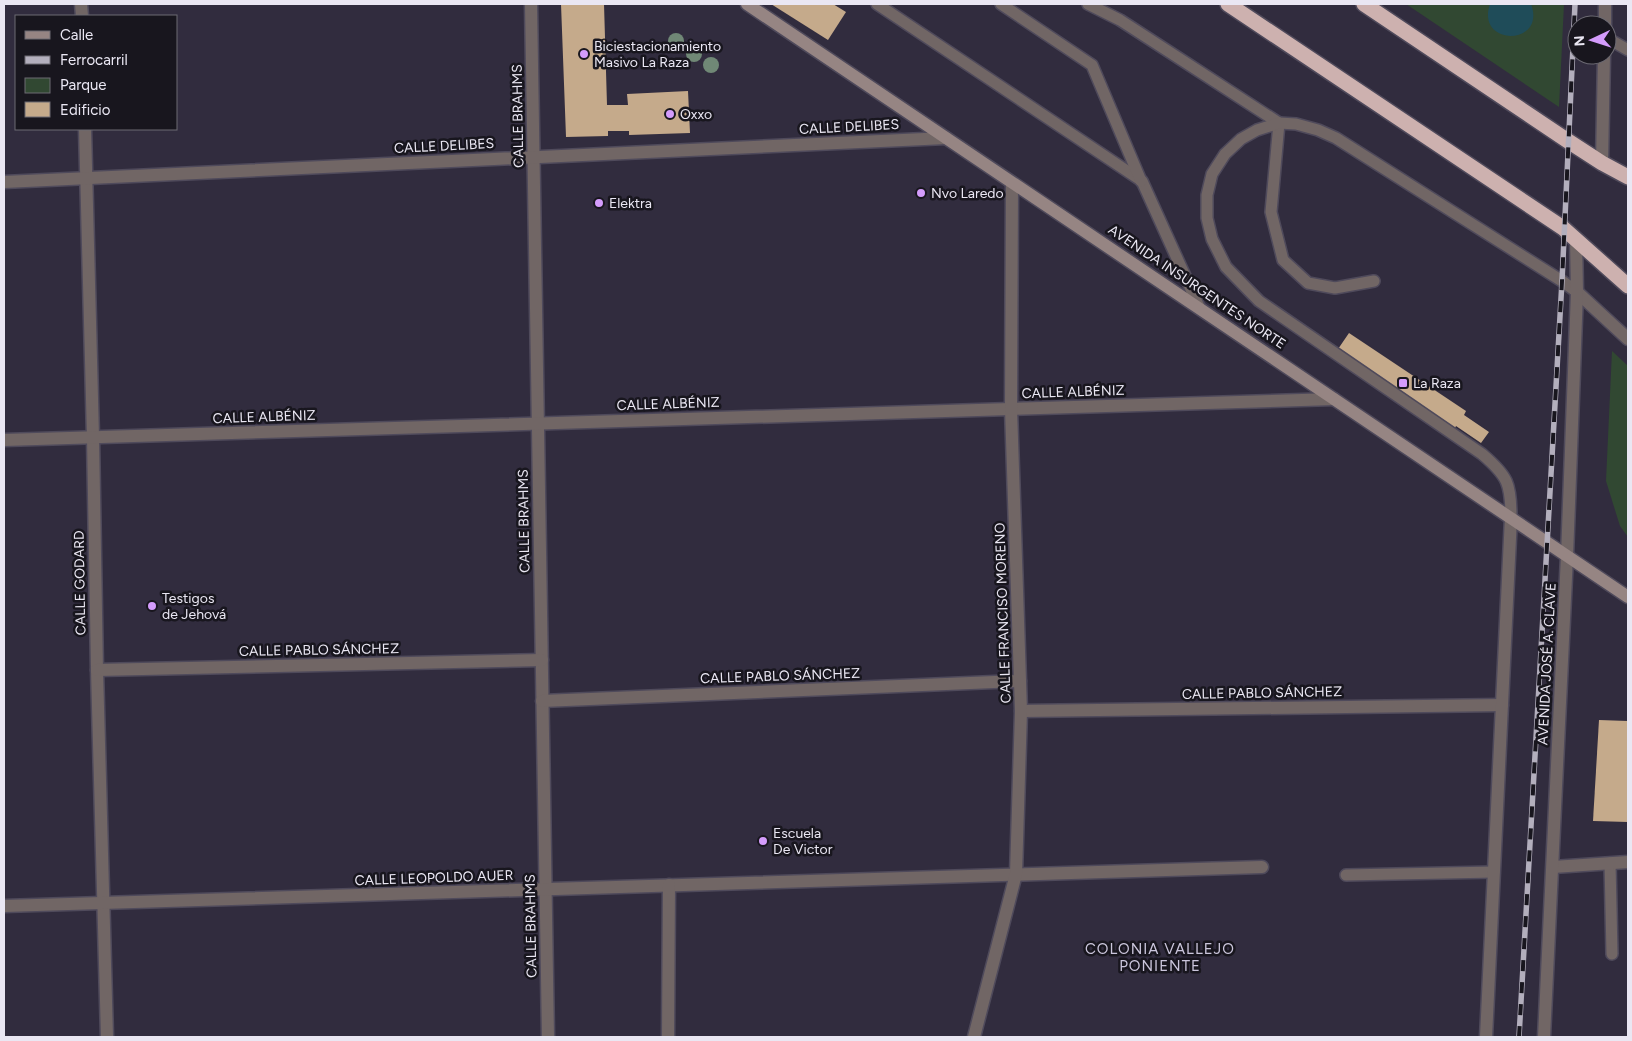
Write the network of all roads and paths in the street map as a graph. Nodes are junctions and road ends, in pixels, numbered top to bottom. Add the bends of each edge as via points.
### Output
1 (531, 4) edge
2 (747, 4) edge
3 (877, 4) edge
4 (1001, 4) edge
5 (1088, 4) edge
6 (1228, 4) edge
7 (1364, 4) edge
8 (1617, 44) edge
9 (1628, 50) edge
10 (1604, 65) edge
11 (1279, 123) junction
12 (85, 130) edge
13 (946, 138) junction
14 (533, 157) junction
15 (1602, 163) junction
16 (1628, 177) edge
17 (87, 178) junction
18 (1142, 181) junction
19 (4, 182) edge
20 (1012, 183) junction
21 (1576, 239) junction
22 (1374, 281) dead end
23 (1628, 286) edge
24 (1577, 292) junction
25 (1200, 309) junction
26 (1628, 339) edge
27 (1334, 399) junction
28 (1011, 409) junction
29 (538, 423) junction
30 (93, 437) junction
31 (4, 440) edge
32 (1511, 517) junction
33 (1567, 556) junction
34 (1628, 597) edge
35 (542, 660) junction
36 (96, 670) junction
37 (1020, 681) junction
38 (542, 701) junction
39 (1502, 705) junction
40 (1021, 711) junction
41 (1628, 862) edge
42 (1610, 863) junction
43 (1262, 867) dead end
44 (1553, 868) junction
45 (1494, 872) junction
46 (1016, 874) junction
47 (1346, 875) dead end
48 (669, 885) junction
49 (545, 889) junction
50 (103, 903) junction
51 (4, 906) edge
52 (1612, 954) dead end
53 (107, 1037) edge
54 (548, 1037) edge
55 (668, 1037) edge
56 (974, 1037) edge
57 (1486, 1037) edge
58 (1544, 1037) edge

1 - 14 street, CALLE BRAHMS
2 - 13 main road, AVENIDA INSURGENTES NORTE
3 - 18 lane
4 - 18 lane via 1092,65
5 - 11 lane via 1120,20
6 - 21 highway
7 - 15 highway
8 - 9 lane
10 - 15 street
11 - 22 lane via 1271,212 1283,260 1308,283 1334,288
11 - 24 lane via 1296,124 1336,138
11 - 32 lane via 1241,139 1225,154 1212,174 1207,218 1212,239 1226,267 1259,301 1499,468 1511,496
12 - 17 street, CALLE GODARD
13 - 14 street, CALLE DELIBES
13 - 20 main road, AVENIDA INSURGENTES NORTE
14 - 17 street, CALLE DELIBES
14 - 29 street, CALLE BRAHMS
15 - 16 highway
17 - 19 street, CALLE DELIBES
17 - 30 street, CALLE GODARD
18 - 25 lane
20 - 25 main road, AVENIDA INSURGENTES NORTE
20 - 28 street, CALLE FRANCISO MORENO
21 - 23 highway
21 - 24 street, AVENIDA JOSÉ A. CLAVE
24 - 26 street
24 - 33 street, AVENIDA JOSÉ A. CLAVE
25 - 27 main road, AVENIDA INSURGENTES NORTE
27 - 28 street, CALLE ALBÉNIZ
27 - 32 main road, AVENIDA INSURGENTES NORTE
28 - 29 street, CALLE ALBÉNIZ
28 - 37 street, CALLE FRANCISO MORENO
29 - 30 street, CALLE ALBÉNIZ
29 - 35 street, CALLE BRAHMS
30 - 31 street, CALLE ALBÉNIZ
30 - 36 street, CALLE GODARD
32 - 33 main road, AVENIDA INSURGENTES NORTE
32 - 39 street
33 - 34 main road, AVENIDA INSURGENTES NORTE
33 - 44 street, AVENIDA JOSÉ A. CLAVE
35 - 36 street, CALLE PABLO SÁNCHEZ
35 - 38 street, CALLE BRAHMS
36 - 50 street, CALLE GODARD
37 - 38 street, CALLE PABLO SÁNCHEZ
37 - 40 street, CALLE FRANCISO MORENO
38 - 49 street, CALLE BRAHMS
39 - 40 street, CALLE PABLO SÁNCHEZ
39 - 45 street
40 - 46 street, CALLE FRANCISO MORENO
41 - 42 street
42 - 44 street
42 - 52 lane
43 - 46 street, CALLE LEOPOLDO AUER
44 - 58 street, AVENIDA JOSÉ A. CLAVE
45 - 47 lane
45 - 57 street
46 - 48 street, CALLE LEOPOLDO AUER
46 - 56 street, CALLE FRANCISO MORENO
48 - 49 street, CALLE LEOPOLDO AUER
48 - 55 street
49 - 50 street, CALLE LEOPOLDO AUER
49 - 54 street, CALLE BRAHMS
50 - 51 street, CALLE LEOPOLDO AUER
50 - 53 street, CALLE GODARD

